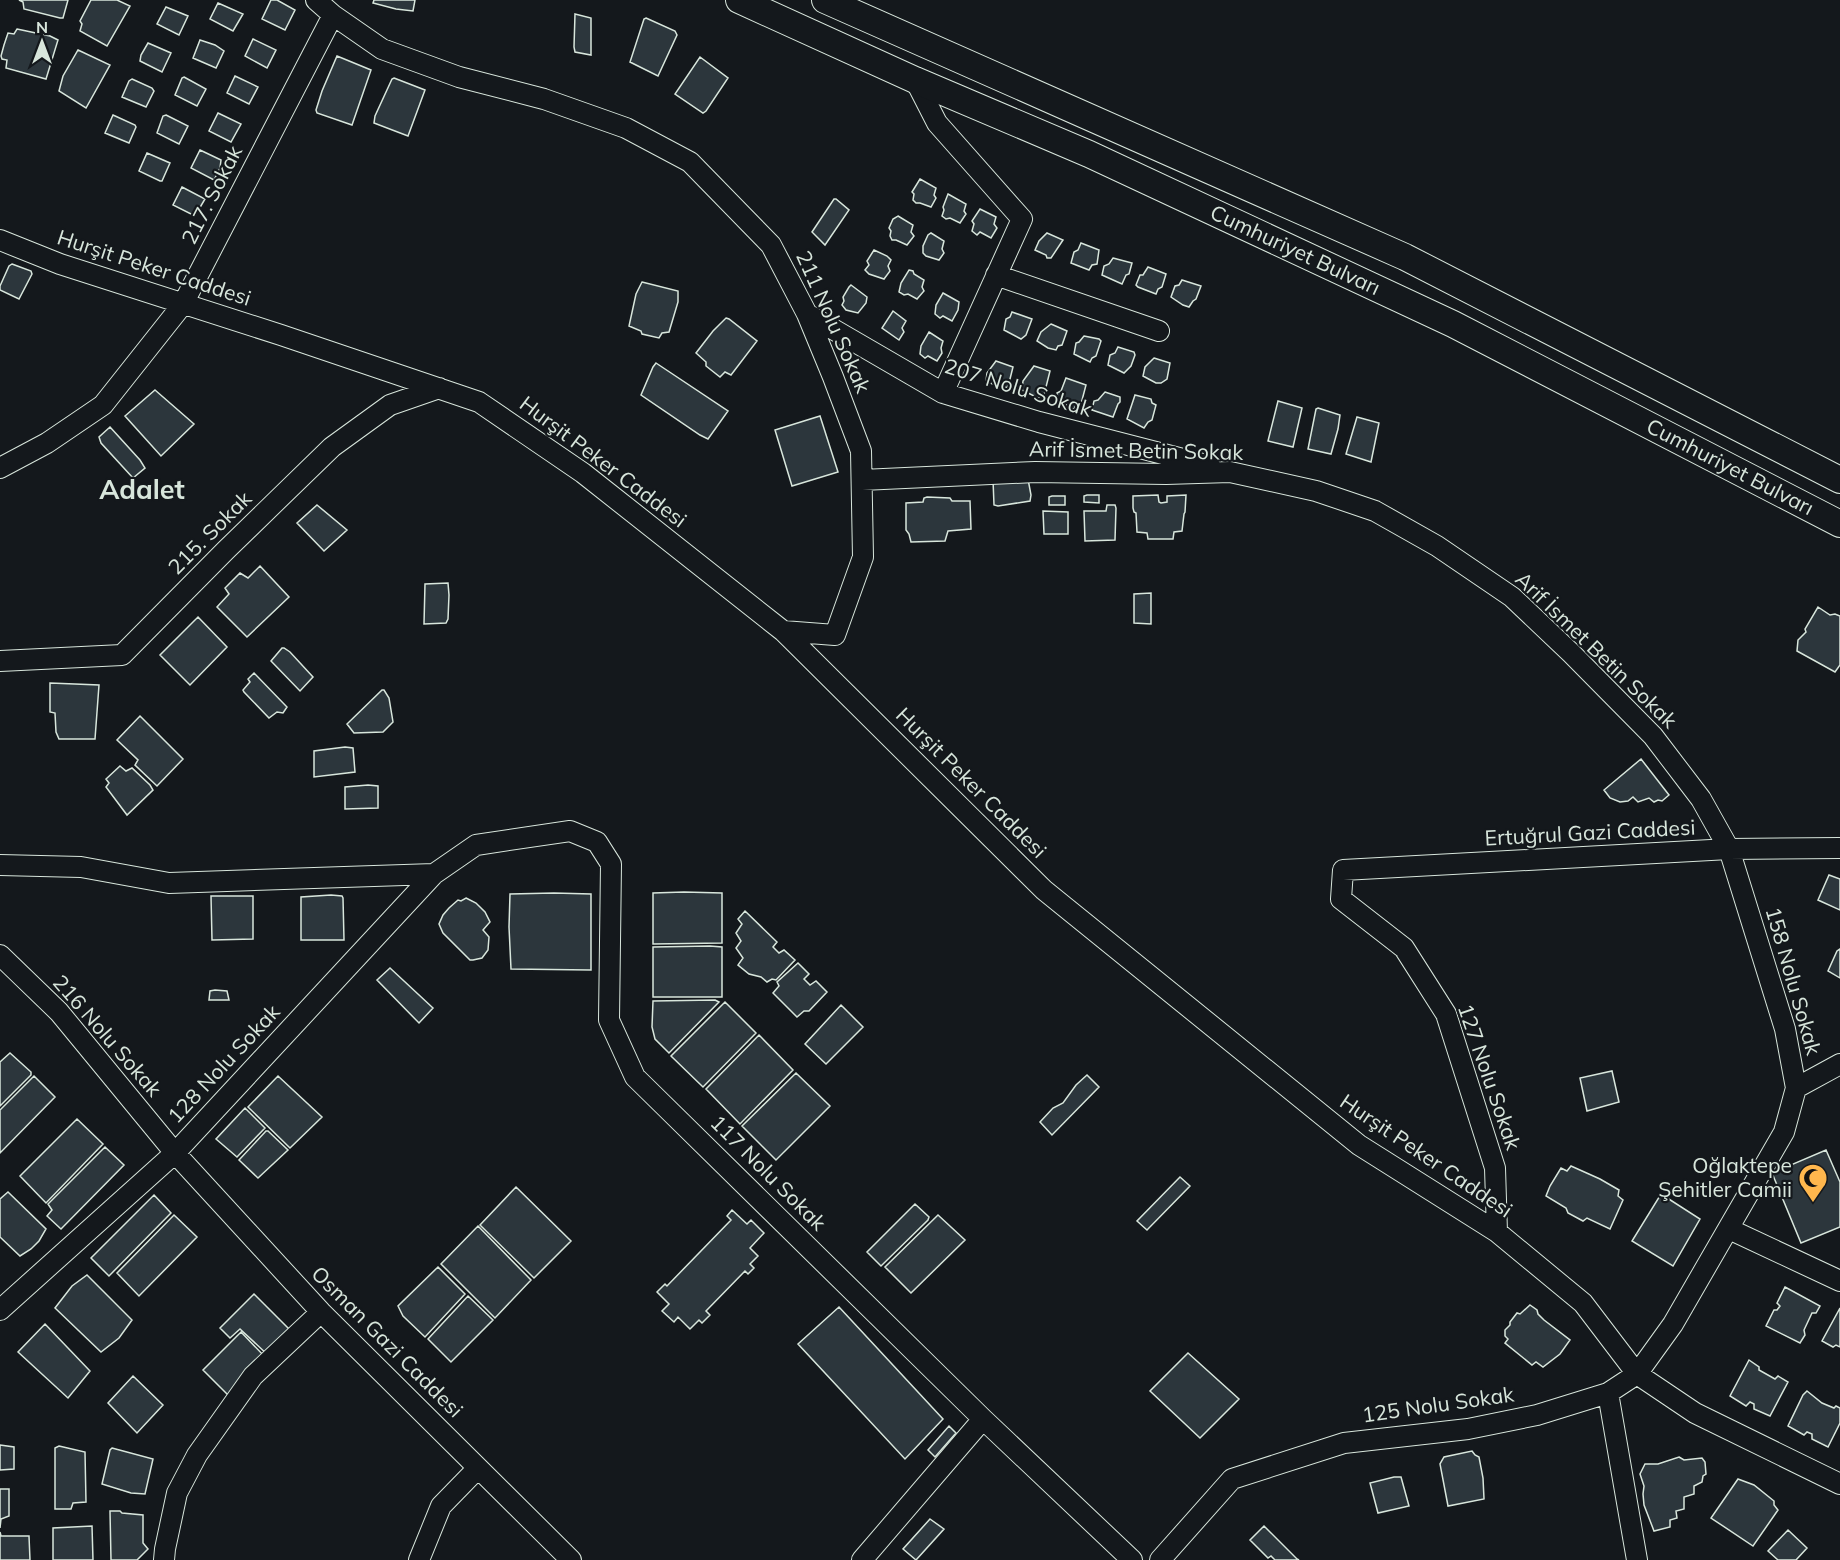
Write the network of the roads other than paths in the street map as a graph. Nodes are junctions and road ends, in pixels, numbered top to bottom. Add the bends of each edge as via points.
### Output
1 (316, 0) edge
2 (739, 0) edge
3 (825, 0) edge
4 (333, 15) junction
5 (915, 80) junction
6 (0, 240) edge
7 (996, 275) junction
8 (183, 304) junction
9 (807, 314) junction
10 (1159, 331) dead end
11 (439, 388) junction
12 (943, 393) junction
13 (0, 468) edge
14 (1230, 472) junction
15 (862, 480) junction
16 (1840, 480) edge
17 (1840, 524) edge
18 (783, 631) junction
19 (0, 661) edge
20 (476, 846) joint
21 (1840, 848) edge
22 (1729, 849) junction
23 (0, 864) edge
24 (1342, 870) joint
25 (434, 874) junction
26 (0, 955) edge
27 (1840, 1064) edge
28 (1796, 1088) junction
29 (174, 1153) junction
30 (1729, 1229) junction
31 (1497, 1232) junction
32 (1840, 1281) edge
33 (0, 1310) edge
34 (321, 1312) junction
35 (1637, 1374) junction
36 (1608, 1393) junction
37 (983, 1419) junction
38 (478, 1468) junction
39 (1840, 1484) edge
40 (164, 1560) edge
41 (419, 1560) edge
42 (571, 1560) edge
43 (862, 1560) edge
44 (1132, 1560) edge
45 (1160, 1560) edge
46 (1637, 1560) edge

1 - 4 street, 211 Nolu Sokak
2 - 5 main road, Cumhuriyet Bulvarı
3 - 16 main road, Cumhuriyet Bulvarı via 1405,257
4 - 8 street, 217. Sokak
4 - 9 street, 211 Nolu Sokak via 382,49 626,128 690,162 771,245
5 - 7 street via 937,123 1022,219
5 - 17 main road, Cumhuriyet Bulvarı via 1089,154 1453,324
6 - 8 street, Hurşit Peker Caddesi
7 - 10 street
7 - 12 street
8 - 11 street, Hurşit Peker Caddesi
8 - 13 street, 217. Sokak via 103,405 47,443
9 - 12 street, 207 Nolu Sokak
9 - 15 street, 211 Nolu Sokak via 861,451
11 - 18 street, Hurşit Peker Caddesi via 479,402 573,466
11 - 19 street, 215. Sokak via 390,405 332,447 122,655
12 - 14 street, 207 Nolu Sokak
14 - 15 street, Arif İsmet Betin Sokak via 1035,472
14 - 22 street, Arif İsmet Betin Sokak via 1316,491 1375,511 1437,546 1512,597 1653,736 1701,799
15 - 18 street, 211 Nolu Sokak via 863,557 836,635
18 - 31 street, Hurşit Peker Caddesi via 1044,890 1359,1145
20 - 25 street, 128 Nolu Sokak
20 - 37 street, 117 Nolu Sokak via 570,831 597,842 611,864 609,1020 635,1077
21 - 22 street, Ertuğrul Gazi Caddesi
22 - 24 street, Ertuğrul Gazi Caddesi
22 - 28 street, 158 Nolu Sokak via 1785,1029
23 - 25 street via 81,867 169,883
24 - 31 street, 127 Nolu Sokak via 1341,899 1404,948 1446,1014 1496,1168
25 - 29 street, 128 Nolu Sokak
26 - 29 street, 216 Nolu Sokak via 59,1012
27 - 28 street
28 - 30 street, 158 Nolu Sokak via 1784,1132
29 - 33 street, 128 Nolu Sokak
29 - 34 street, Osman Gazi Caddesi
30 - 32 street
30 - 35 street, 158 Nolu Sokak via 1673,1324
31 - 35 street, Hurşit Peker Caddesi via 1583,1303
34 - 38 street, Osman Gazi Caddesi
34 - 40 street via 253,1377 197,1455 177,1493
35 - 36 street, 125 Nolu Sokak
35 - 39 street, Hurşit Peker Caddesi via 1695,1413
36 - 45 street, 125 Nolu Sokak via 1537,1415 1468,1429 1344,1443 1232,1479
36 - 46 street
37 - 43 street
37 - 44 street, 117 Nolu Sokak
38 - 41 street via 441,1506
38 - 42 street, Osman Gazi Caddesi

